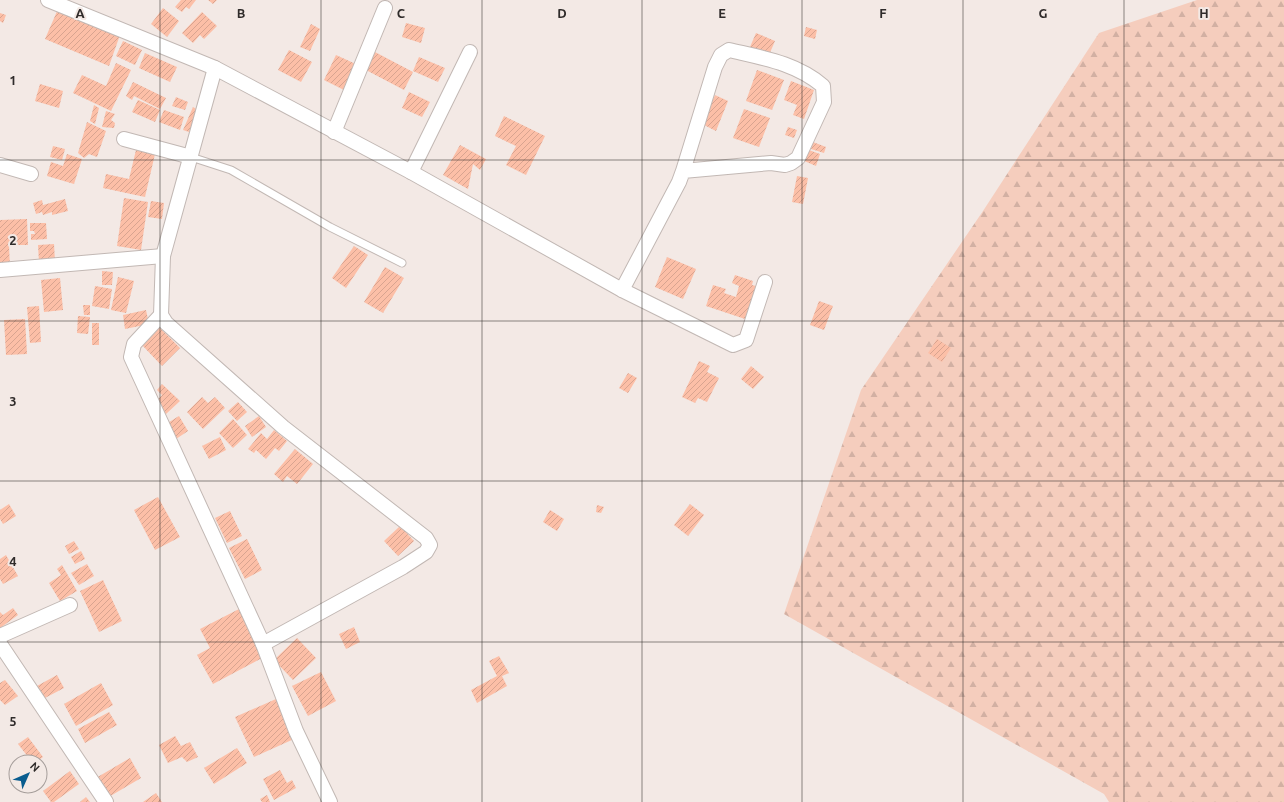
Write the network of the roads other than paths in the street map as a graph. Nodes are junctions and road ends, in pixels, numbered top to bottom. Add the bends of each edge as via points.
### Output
1 (48, 0) edge
2 (385, 8) dead end
3 (470, 52) dead end
4 (216, 68) junction
5 (334, 132) junction
6 (124, 139) dead end
7 (191, 157) junction
8 (0, 164) edge
9 (683, 171) junction
10 (411, 172) junction
11 (31, 174) dead end
12 (163, 256) junction
13 (402, 263) dead end
14 (0, 270) edge
15 (765, 282) dead end
16 (622, 290) junction
17 (162, 315) junction
18 (70, 604) dead end
19 (0, 636) edge
20 (0, 644) edge
21 (263, 644) junction
22 (106, 802) edge
23 (330, 802) edge

1 - 4 street
2 - 5 street
3 - 10 street
4 - 5 street
4 - 7 street
5 - 10 street
6 - 7 street
7 - 12 street
7 - 13 lane via 231,170 330,227
8 - 11 street
9 - 9 street via 791,163 798,158 824,102 823,86 810,75 779,62 729,50 721,55 715,67
9 - 16 street
10 - 16 street
12 - 14 street
12 - 17 street
15 - 16 street via 746,340 733,345
17 - 21 street via 134,344 131,357
17 - 21 street via 166,323 283,427 426,538 430,545 426,552 403,566
18 - 19 street
20 - 22 street
21 - 23 street via 296,731

